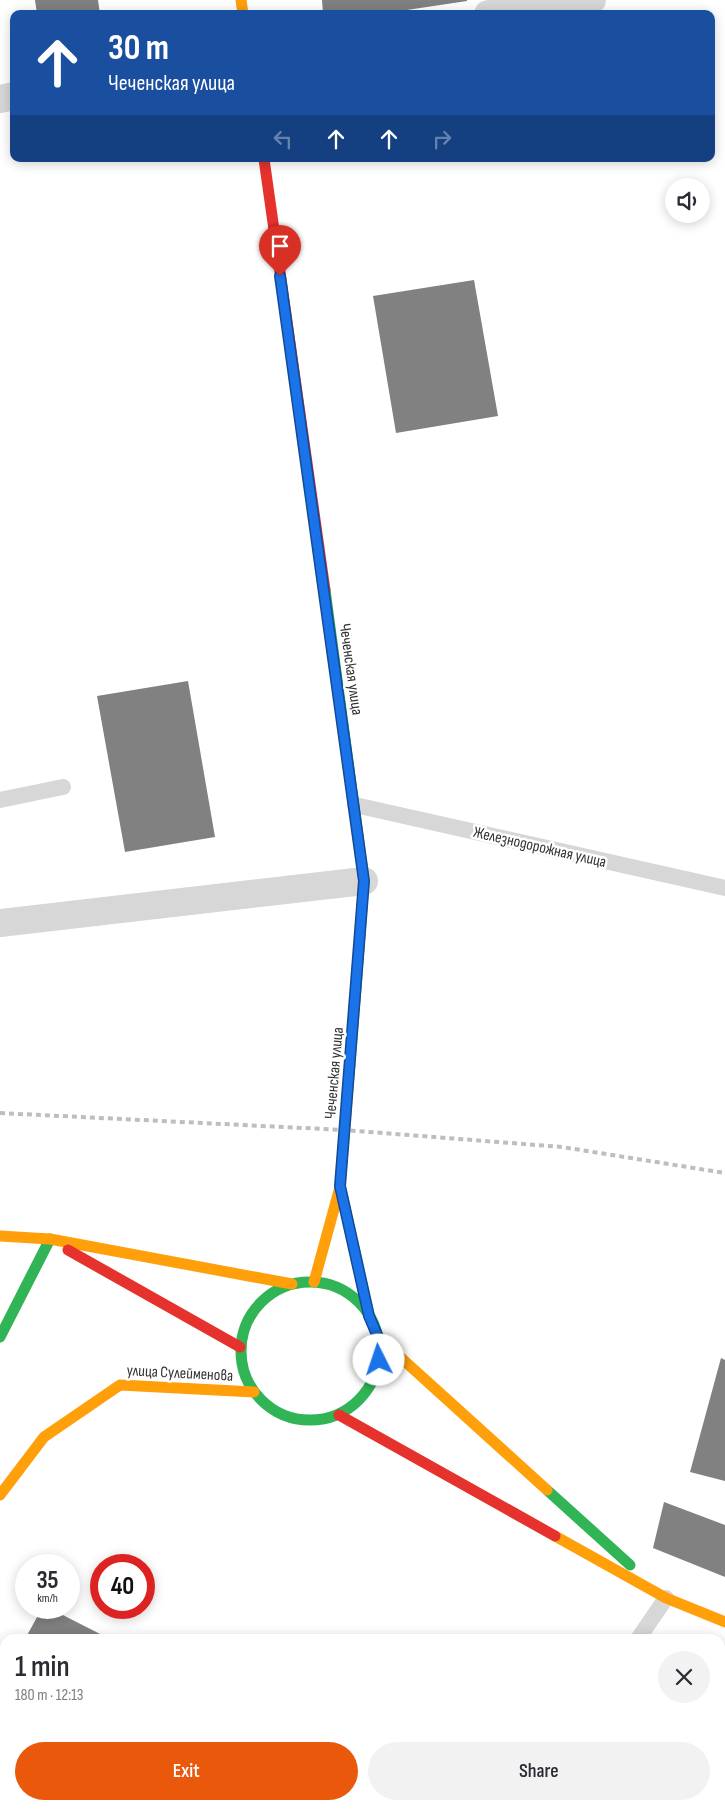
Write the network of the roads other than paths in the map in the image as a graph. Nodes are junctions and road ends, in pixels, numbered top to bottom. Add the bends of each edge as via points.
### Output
1 (592, 0) edge
2 (518, 10) edge
3 (264, 162) edge
4 (64, 787) dead end
5 (0, 800) edge
6 (355, 805) junction
7 (364, 881) junction
8 (725, 888) edge
9 (0, 923) edge
10 (340, 1186) junction
11 (0, 1236) edge
12 (50, 1239) junction
13 (314, 1282) junction
14 (292, 1284) junction
15 (369, 1316) junction
16 (0, 1337) edge
17 (378, 1337) junction
18 (240, 1347) junction
19 (254, 1392) junction
20 (339, 1415) junction
21 (0, 1495) edge
22 (666, 1598) junction
23 (725, 1622) edge
24 (641, 1634) edge

1 - 2 street
3 - 6 main road, Чеченская улица
4 - 5 lane
6 - 7 main road, Чеченская улица
6 - 8 lane, Железнодорожная улица
7 - 9 street
7 - 10 main road, Чеченская улица
10 - 13 main road
10 - 15 main road
11 - 12 main road
12 - 14 main road
12 - 16 main road
12 - 18 main road
13 - 14 main road
13 - 15 main road via 335,1287 355,1298
14 - 18 main road via 272,1293 256,1307 245,1326
15 - 17 main road
17 - 20 main road via 379,1360 374,1376 359,1401
17 - 22 main road
18 - 19 main road via 243,1371
19 - 20 main road via 271,1409 292,1419 317,1420
19 - 21 main road, улица Сулейменова via 120,1385 44,1436
20 - 22 main road
22 - 23 main road
22 - 24 lane

